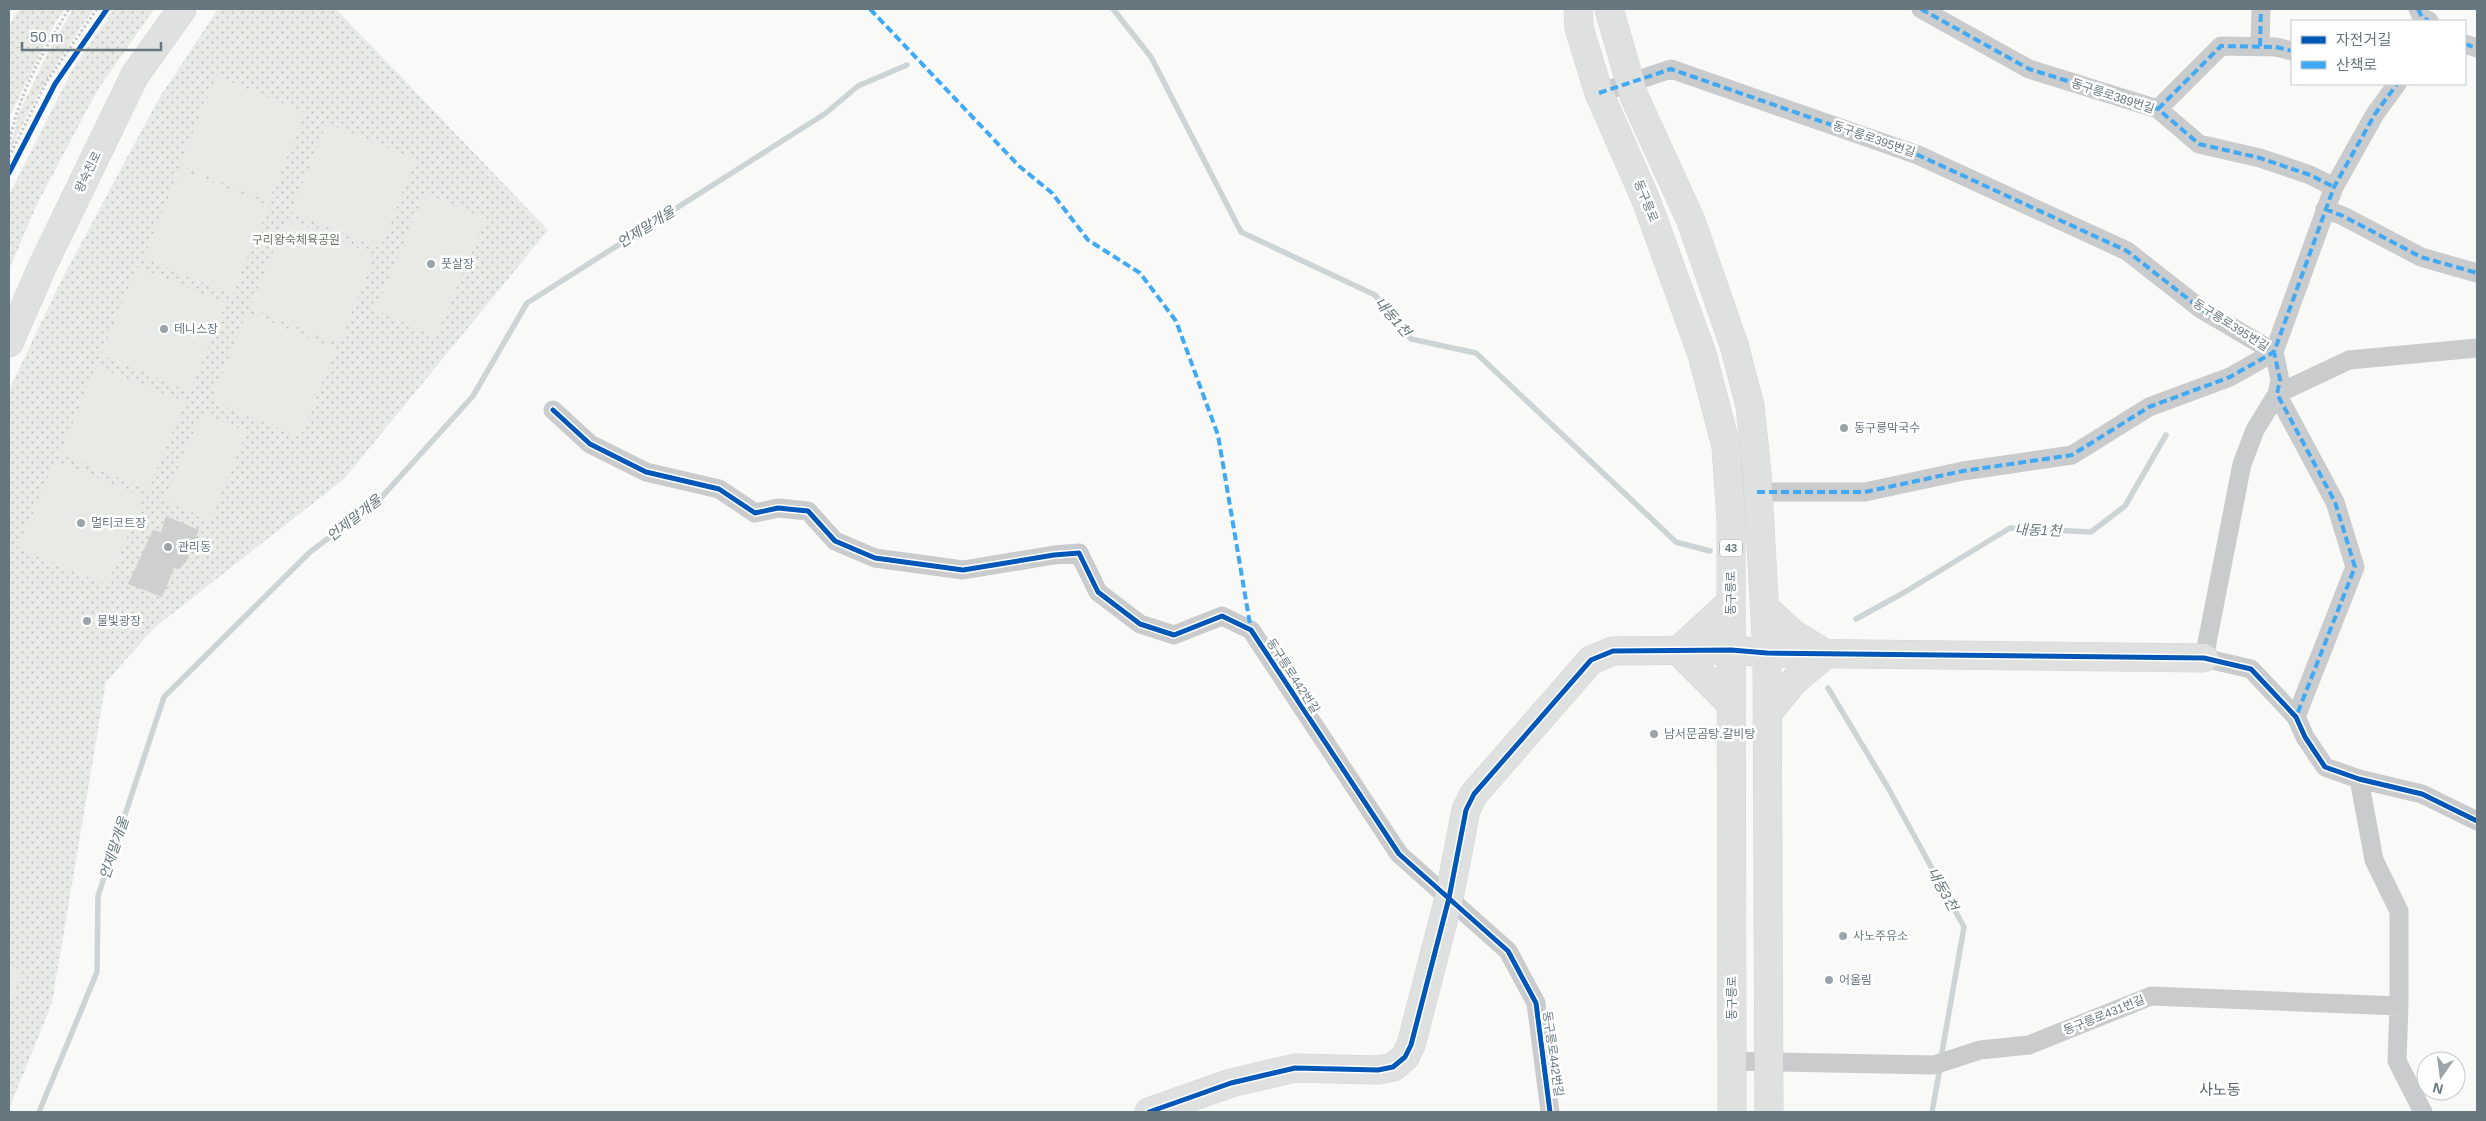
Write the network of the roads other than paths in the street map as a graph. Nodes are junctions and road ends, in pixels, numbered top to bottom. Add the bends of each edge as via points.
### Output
1 (182, 9) edge
2 (1578, 9) edge
3 (1609, 9) edge
4 (1921, 9) edge
5 (2261, 9) edge
6 (2418, 9) edge
7 (2427, 20) edge
8 (2260, 46) junction
9 (2291, 51) edge
10 (1630, 83) junction
11 (2394, 85) edge
12 (1599, 93) junction
13 (2158, 109) junction
14 (2334, 187) junction
15 (2325, 209) junction
16 (2477, 273) edge
17 (9, 343) edge
18 (2477, 348) edge
19 (2274, 352) junction
20 (2277, 394) junction
21 (553, 410) dead end
22 (1757, 492) junction
23 (1731, 602) junction
24 (1764, 607) junction
25 (1678, 650) junction
26 (1731, 650) junction
27 (1767, 653) junction
28 (1826, 654) junction
29 (2204, 658) junction
30 (1731, 704) junction
31 (1767, 714) junction
32 (2296, 717) junction
33 (2359, 779) junction
34 (2477, 821) edge
35 (1449, 898) junction
36 (2399, 1006) junction
37 (1732, 1061) junction
38 (1768, 1061) junction
39 (1149, 1112) edge
40 (1550, 1112) edge
41 (1732, 1112) edge
42 (1769, 1112) edge
43 (2423, 1112) edge

1 - 17 main road, 왕숙천로 via 135,75
2 - 12 main road, 동구릉로 / 43 via 1579,28
3 - 10 main road, 43
4 - 13 street, 동구릉로389번길 via 2029,69
5 - 8 street
6 - 7 street
8 - 9 street
8 - 13 street via 2221,46
10 - 12 street, 동구릉로395번길
10 - 19 street, 동구릉로395번길 via 1671,69 1918,155 2127,251 2201,309
10 - 22 main road, 43 via 1691,221 1734,345 1750,406
11 - 14 street
12 - 23 main road, 동구릉로 / 43 via 1646,200 1702,354 1726,446 1731,519
13 - 14 street, 동구릉로389번길 via 2199,144 2260,158
14 - 15 street
15 - 16 street via 2421,257
15 - 19 street
18 - 20 street via 2349,360
19 - 20 street, 동구릉로395번길 via 2280,380
19 - 22 street via 2230,377 2149,407 2072,456 1963,471 1865,492
20 - 29 street via 2255,430 2242,464
20 - 32 street via 2335,502 2355,567
21 - 35 street, 동구릉로442번길 via 590,444 646,472 719,489 755,513 778,508 808,511 835,541 875,558 963,570 1079,554 1098,592 1140,624 1174,635 1222,616 1251,630 1399,854
22 - 24 main road, 43
23 - 25 main road
23 - 26 main road, 동구릉로 / 43
24 - 27 main road, 43
24 - 28 main road via 1792,633
25 - 26 main road
25 - 30 main road
25 - 35 main road via 1613,651 1591,660 1474,794 1466,810
26 - 27 main road
26 - 30 main road, 동구릉로 / 43
27 - 28 main road
27 - 31 main road, 43
28 - 29 main road
28 - 31 main road via 1793,682
29 - 32 street via 2251,669
30 - 37 main road, 동구릉로 / 43
31 - 38 main road, 43
32 - 33 street via 2305,738 2325,767
33 - 34 street via 2422,794
33 - 36 street via 2374,860 2399,911
35 - 39 main road via 1411,1045 1405,1057 1393,1066 1378,1070 1295,1068 1231,1083
35 - 40 street, 동구릉로442번길 via 1508,951 1536,1003
36 - 38 street, 동구릉로431번길 via 2151,996 2029,1045 1980,1050 1942,1062
36 - 43 street via 2397,1061
37 - 38 street, 동구릉로431번길
37 - 41 main road, 동구릉로 / 43
38 - 42 main road, 43

